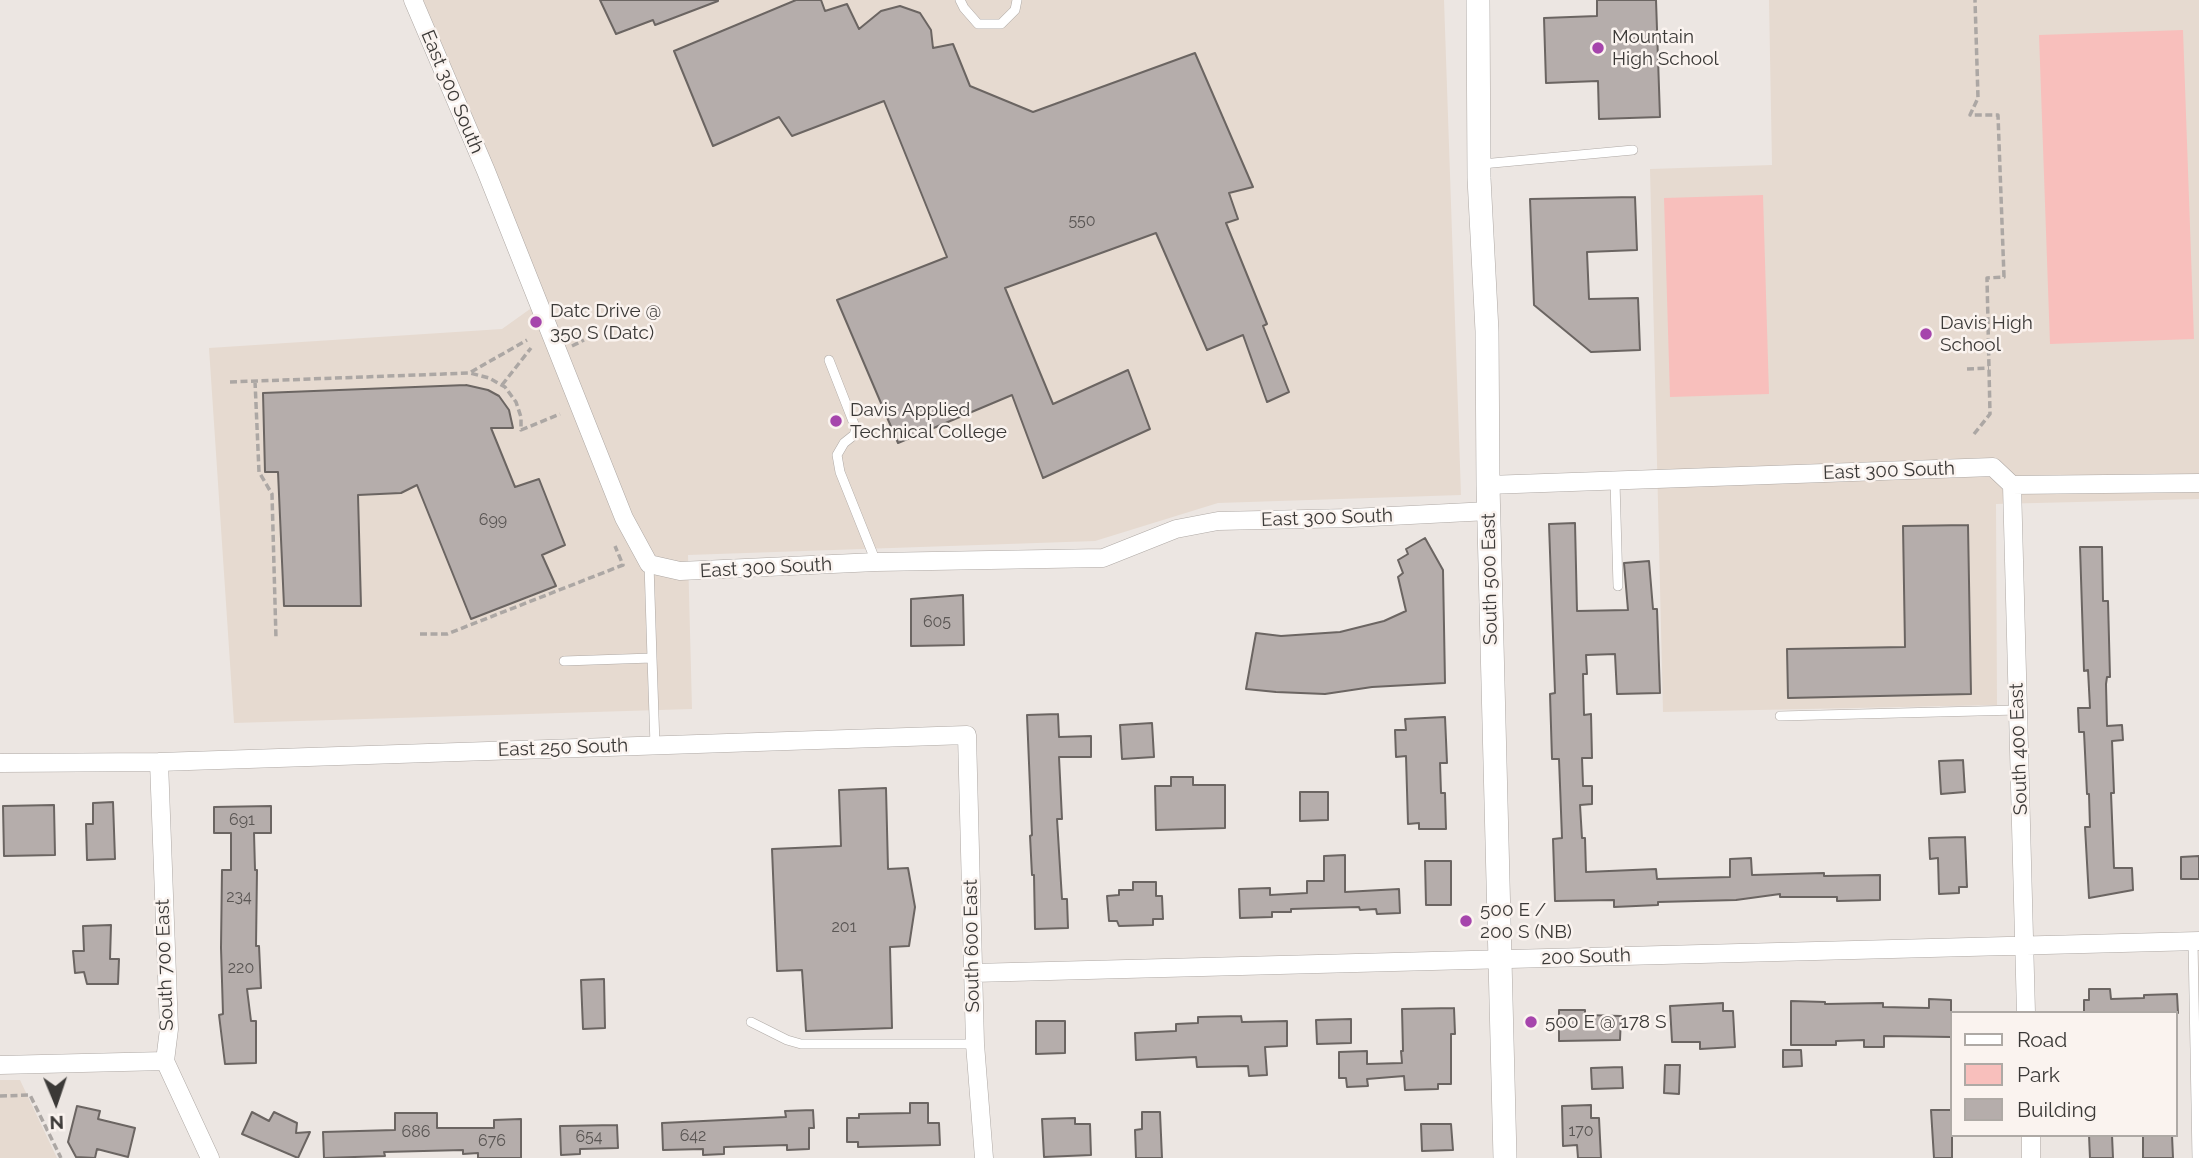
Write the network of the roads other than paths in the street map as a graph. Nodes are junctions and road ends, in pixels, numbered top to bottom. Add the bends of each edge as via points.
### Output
1 (414, 0) edge
2 (960, 0) edge
3 (1017, 0) edge
4 (1478, 0) edge
5 (1633, 150) dead end
6 (1479, 164) junction
7 (829, 360) dead end
8 (1615, 482) junction
9 (2199, 483) edge
10 (1488, 485) junction
11 (2012, 485) junction
12 (1489, 511) junction
13 (876, 562) junction
14 (649, 564) junction
15 (1618, 586) dead end
16 (652, 658) junction
17 (564, 661) dead end
18 (2018, 710) junction
19 (1780, 716) dead end
20 (967, 735) joint
21 (655, 745) junction
22 (159, 762) junction
23 (0, 763) edge
24 (2196, 941) edge
25 (2024, 945) junction
26 (1499, 959) junction
27 (973, 973) junction
28 (2026, 1011) edge
29 (751, 1021) dead end
30 (975, 1044) junction
31 (165, 1060) junction
32 (0, 1065) edge
33 (2031, 1137) edge
34 (210, 1158) edge
35 (984, 1158) edge
36 (1505, 1158) edge
37 (2031, 1158) edge
38 (2197, 1158) edge

1 - 14 street, East 300 South via 624,518
2 - 3 lane via 978,24 1001,24 1015,10
4 - 6 street, South 500 East
5 - 6 lane
6 - 10 street, South 500 East
7 - 13 lane via 856,429 837,455 840,471
8 - 10 street, East 300 South
8 - 11 street, East 300 South via 1993,467
8 - 15 lane
9 - 11 street
10 - 12 street, South 500 East
11 - 18 street, South 400 East
12 - 13 street, East 300 South via 1218,521 1177,529 1103,558
12 - 26 street, South 500 East
13 - 14 street, East 300 South via 680,571
14 - 16 lane
16 - 17 lane
16 - 21 lane
18 - 19 lane
18 - 25 street, South 400 East
20 - 21 street, East 250 South
20 - 27 street, South 600 East
21 - 22 street, East 250 South
22 - 23 street, East 250 South
22 - 31 street, South 700 East via 169,1029
24 - 25 street, 200 South
24 - 38 lane
25 - 26 street, 200 South
25 - 28 street, South 400 East
26 - 27 street, 200 South
26 - 36 street, South 500 East
27 - 30 street, South 600 East
29 - 30 lane via 801,1044
30 - 35 street, South 600 East
31 - 32 street
31 - 34 street
33 - 37 street

